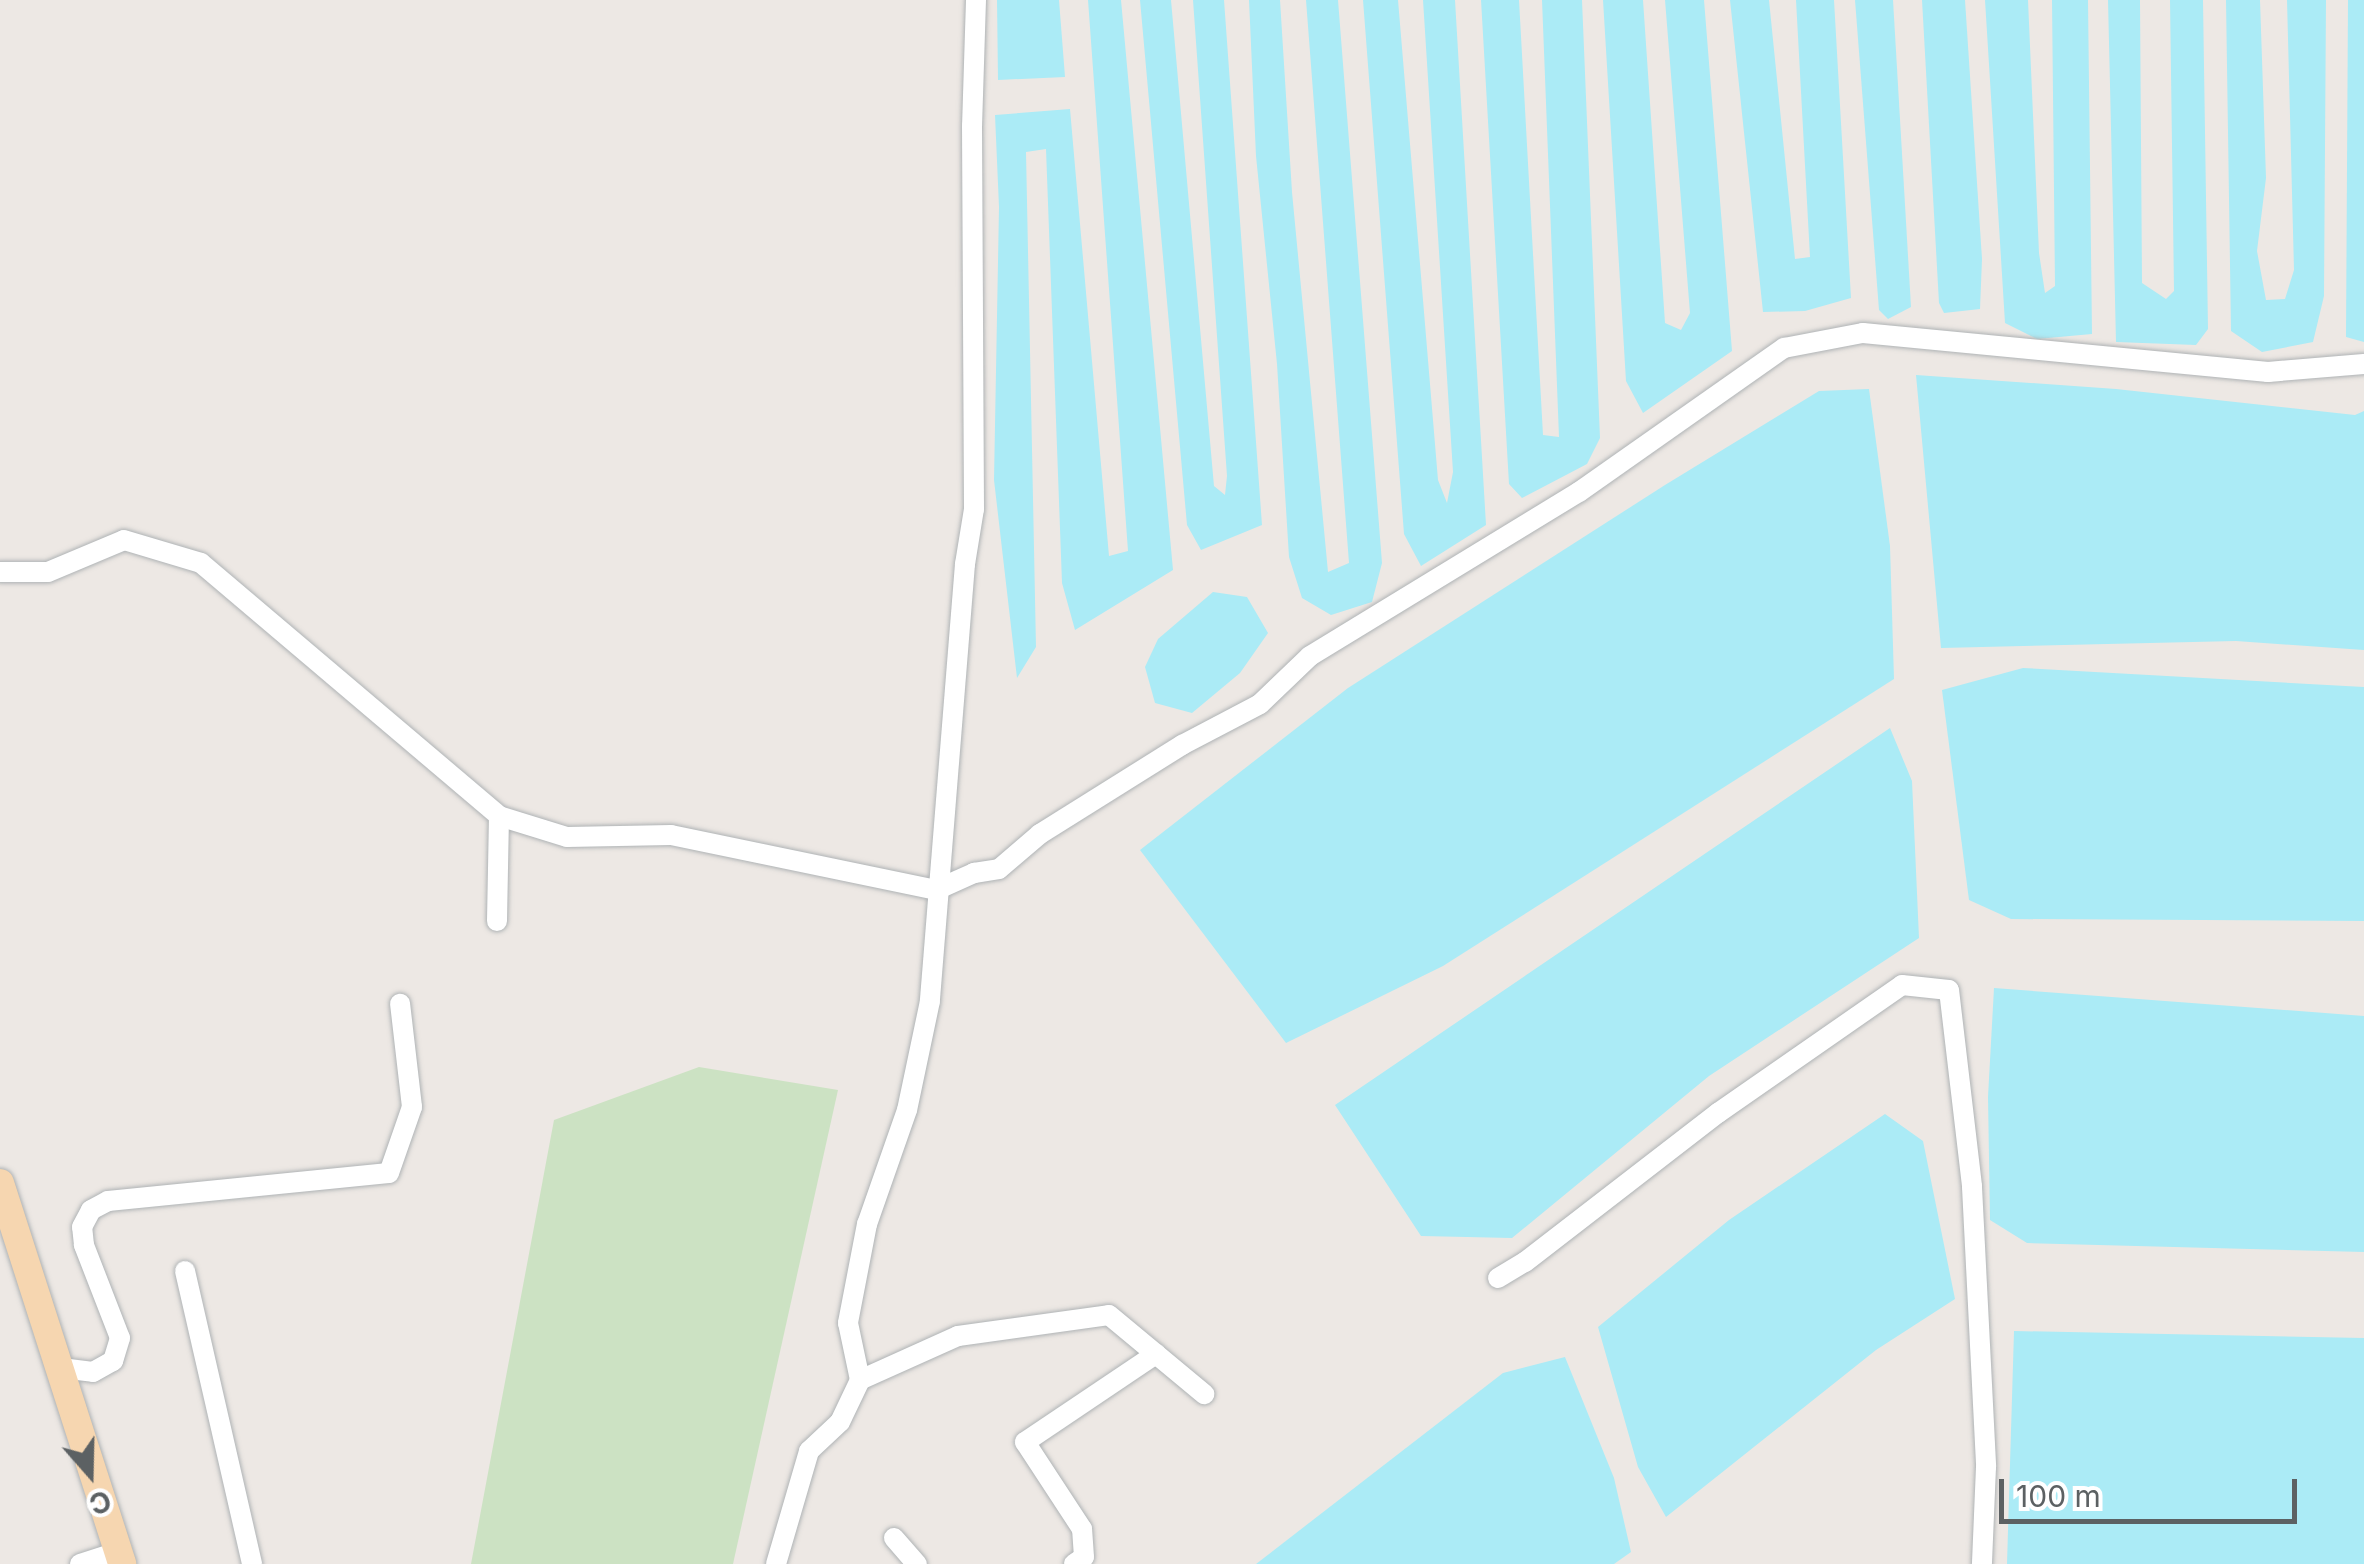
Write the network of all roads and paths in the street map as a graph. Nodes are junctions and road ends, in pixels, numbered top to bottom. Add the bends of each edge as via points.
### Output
1 (976, 0) edge
2 (2364, 364) edge
3 (0, 572) edge
4 (499, 816) junction
5 (936, 890) junction
6 (497, 921) dead end
7 (400, 1004) dead end
8 (0, 1183) edge
9 (185, 1270) dead end
10 (1498, 1278) dead end
11 (1156, 1354) junction
12 (61, 1368) junction
13 (860, 1380) junction
14 (1204, 1394) dead end
15 (894, 1538) dead end
16 (120, 1558) edge
17 (80, 1564) edge
18 (252, 1564) edge
19 (776, 1564) edge
20 (916, 1564) edge
21 (1074, 1564) edge
22 (1982, 1564) edge

1 - 5 lane via 974,509
2 - 5 lane via 2268,372 1863,333 1784,348 1579,492 1310,656 1260,704 1040,834 999,869
3 - 4 lane via 48,572 124,540 200,563
4 - 5 lane via 567,837 671,835
4 - 6 lane
5 - 13 lane via 930,1001 908,1110 867,1224 848,1323
7 - 12 lane via 412,1107 389,1173 108,1201 91,1210 82,1226 84,1245 120,1338 113,1362 93,1372
8 - 12 main road
9 - 18 lane
10 - 22 lane via 1718,1112 1902,985 1949,990 1972,1187 1986,1468
11 - 13 lane via 1109,1315 958,1336
11 - 14 lane
11 - 21 lane via 1025,1442 1082,1529 1084,1557
12 - 16 main road
13 - 19 lane via 840,1422 808,1451
15 - 20 lane
16 - 17 lane

